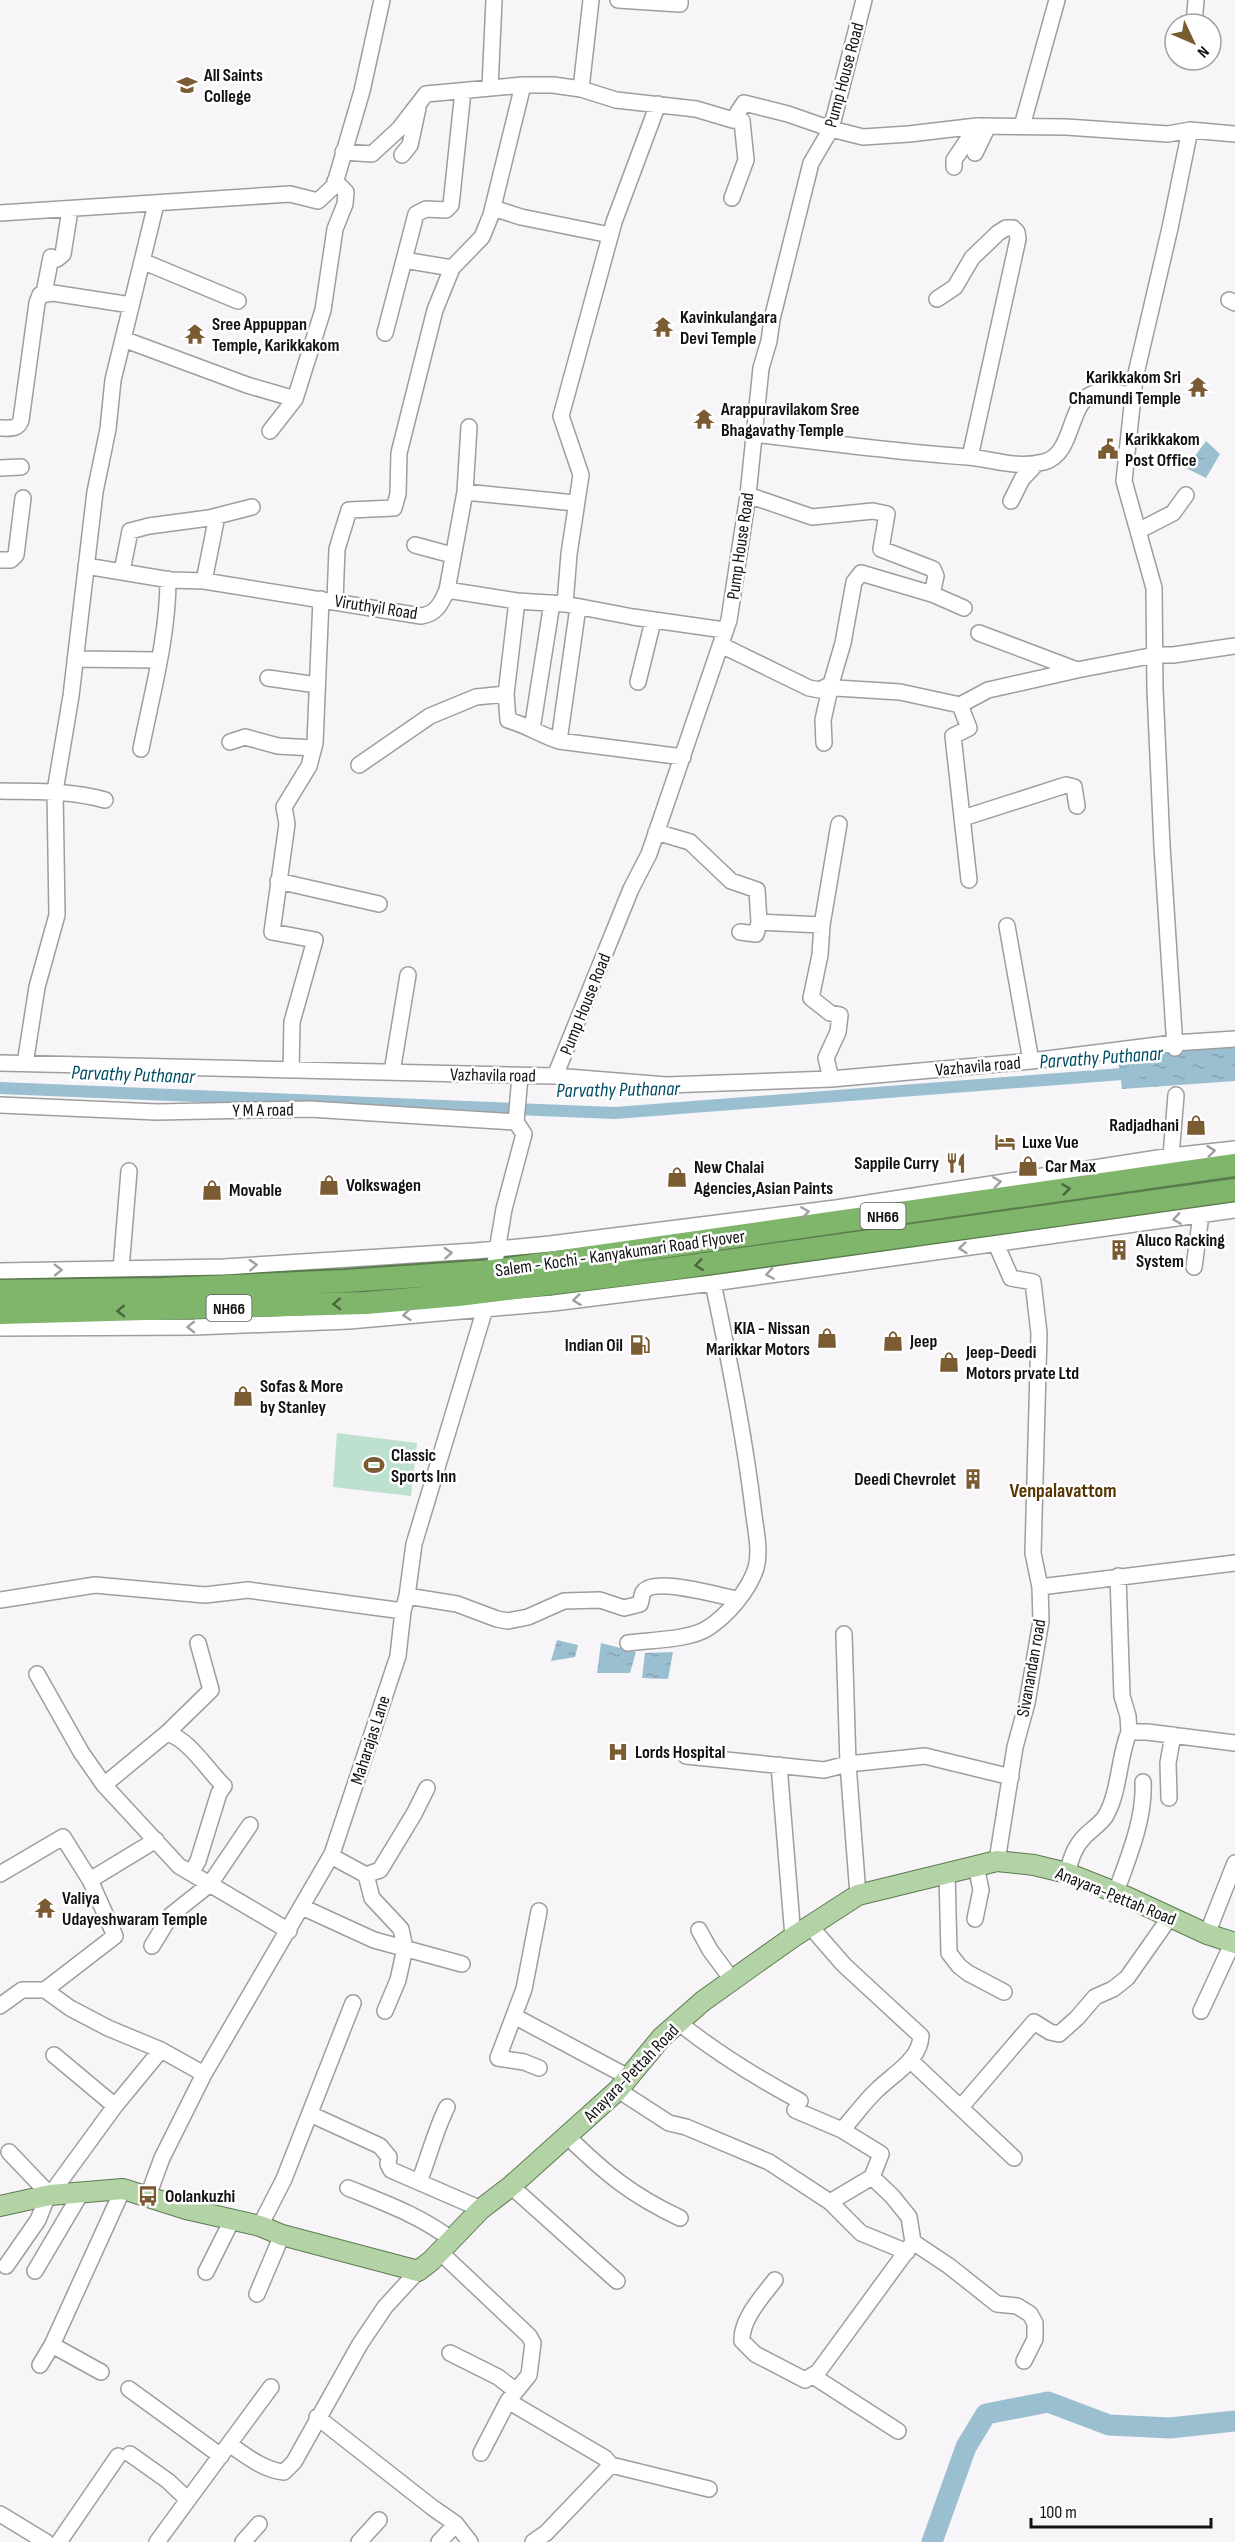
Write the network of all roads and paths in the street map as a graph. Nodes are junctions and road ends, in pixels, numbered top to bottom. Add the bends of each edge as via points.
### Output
1 (382, 0) edge
2 (494, 0) edge
3 (591, 0) edge
4 (618, 0) edge
5 (680, 0) edge
6 (864, 0) edge
7 (1057, 0) edge
8 (523, 85) junction
9 (490, 88) junction
10 (581, 89) junction
11 (463, 91) junction
12 (419, 102) junction
13 (658, 104) junction
14 (733, 120) junction
15 (982, 126) junction
16 (1022, 126) junction
17 (831, 129) junction
18 (1190, 130) junction
19 (1235, 134) edge
20 (344, 152) junction
21 (975, 153) dead end
22 (402, 155) dead end
23 (954, 167) dead end
24 (335, 181) junction
25 (732, 198) dead end
26 (156, 204) junction
27 (493, 208) junction
28 (70, 210) junction
29 (0, 213) edge
30 (610, 235) junction
31 (404, 260) junction
32 (142, 261) junction
33 (452, 268) junction
34 (44, 293) junction
35 (937, 299) dead end
36 (238, 301) dead end
37 (131, 305) junction
38 (385, 333) dead end
39 (123, 339) junction
40 (1133, 395) junction
41 (295, 399) junction
42 (469, 427) dead end
43 (0, 428) edge
44 (270, 431) dead end
45 (755, 434) junction
46 (970, 457) junction
47 (1037, 463) junction
48 (21, 467) dead end
49 (0, 468) edge
50 (465, 492) junction
51 (748, 495) junction
52 (1186, 495) dead end
53 (23, 498) dead end
54 (1011, 501) dead end
55 (575, 502) junction
56 (252, 507) dead end
57 (217, 516) junction
58 (1138, 531) junction
59 (415, 545) dead end
60 (452, 555) junction
61 (0, 560) edge
62 (86, 566) junction
63 (122, 571) junction
64 (168, 579) junction
65 (204, 581) junction
66 (447, 590) junction
67 (932, 594) junction
68 (328, 600) junction
69 (517, 601) junction
70 (565, 605) junction
71 (964, 608) dead end
72 (653, 621) junction
73 (979, 633) dead end
74 (723, 638) junction
75 (1235, 646) edge
76 (1155, 655) junction
77 (75, 659) junction
78 (158, 660) junction
79 (1077, 670) junction
80 (268, 678) dead end
81 (638, 682) dead end
82 (831, 684) junction
83 (317, 685) junction
84 (506, 694) junction
85 (960, 705) junction
86 (532, 729) junction
87 (559, 741) junction
88 (230, 742) dead end
89 (824, 743) dead end
90 (314, 748) junction
91 (141, 749) dead end
92 (682, 758) junction
93 (358, 765) dead end
94 (0, 791) edge
95 (55, 791) junction
96 (105, 800) dead end
97 (1077, 806) dead end
98 (963, 818) junction
99 (839, 824) dead end
100 (656, 832) junction
101 (969, 880) dead end
102 (278, 881) junction
103 (379, 904) dead end
104 (759, 922) junction
105 (822, 925) junction
106 (1007, 926) dead end
107 (740, 932) dead end
108 (408, 975) dead end
109 (1235, 1040) edge
110 (1175, 1046) junction
111 (1031, 1061) junction
112 (0, 1063) edge
113 (25, 1064) junction
114 (291, 1070) junction
115 (392, 1072) junction
116 (520, 1076) junction
117 (555, 1076) junction
118 (831, 1079) junction
119 (1176, 1095) dead end
120 (0, 1105) edge
121 (520, 1126) junction
122 (1235, 1149) edge
123 (1171, 1156) junction
124 (1235, 1166) edge
125 (129, 1171) dead end
126 (1235, 1190) edge
127 (1235, 1210) edge
128 (1201, 1215) junction
129 (996, 1244) junction
130 (1194, 1267) dead end
131 (121, 1269) junction
132 (0, 1271) edge
133 (491, 1280) junction
134 (713, 1283) junction
135 (0, 1291) edge
136 (0, 1313) edge
137 (0, 1328) edge
138 (1235, 1563) edge
139 (1118, 1576) junction
140 (1040, 1587) junction
141 (407, 1596) junction
142 (737, 1599) junction
143 (0, 1600) edge
144 (403, 1611) junction
145 (844, 1634) dead end
146 (198, 1643) dead end
147 (628, 1643) dead end
148 (37, 1674) dead end
149 (1129, 1732) junction
150 (167, 1733) junction
151 (1173, 1735) junction
152 (1235, 1743) edge
153 (686, 1756) dead end
154 (848, 1764) junction
155 (779, 1765) junction
156 (1011, 1777) junction
157 (1143, 1782) dead end
158 (104, 1785) junction
159 (427, 1788) dead end
160 (1169, 1798) dead end
161 (250, 1825) dead end
162 (156, 1840) junction
163 (331, 1856) junction
164 (997, 1862) junction
165 (1235, 1863) edge
166 (976, 1866) junction
167 (191, 1873) junction
168 (947, 1873) junction
169 (1067, 1873) junction
170 (0, 1874) edge
171 (366, 1875) junction
172 (90, 1880) junction
173 (210, 1884) junction
174 (1116, 1892) junction
175 (858, 1895) junction
176 (302, 1907) junction
177 (539, 1911) dead end
178 (1170, 1917) junction
179 (975, 1919) dead end
180 (810, 1926) junction
181 (699, 1930) dead end
182 (289, 1931) junction
183 (1207, 1934) junction
184 (793, 1937) junction
185 (1234, 1942) edge
186 (152, 1946) dead end
187 (405, 1948) junction
188 (462, 1964) dead end
189 (733, 1981) junction
190 (45, 1990) junction
191 (1004, 1992) dead end
192 (353, 2003) dead end
193 (0, 2006) edge
194 (385, 2011) dead end
195 (1201, 2011) dead end
196 (514, 2016) junction
197 (679, 2023) junction
198 (160, 2050) junction
199 (54, 2055) dead end
200 (910, 2060) junction
201 (539, 2068) dead end
202 (204, 2074) junction
203 (624, 2084) junction
204 (115, 2106) junction
205 (447, 2107) dead end
206 (961, 2107) junction
207 (310, 2114) junction
208 (842, 2130) junction
209 (567, 2136) junction
210 (9, 2152) dead end
211 (1014, 2158) dead end
212 (873, 2177) junction
213 (419, 2182) junction
214 (511, 2186) junction
215 (348, 2188) dead end
216 (123, 2189) junction
217 (81, 2193) junction
218 (49, 2195) junction
219 (148, 2196) junction
220 (830, 2202) junction
221 (0, 2206) edge
222 (481, 2209) junction
223 (680, 2218) dead end
224 (232, 2220) junction
225 (260, 2226) junction
226 (282, 2235) junction
227 (446, 2246) junction
228 (910, 2247) junction
229 (6, 2266) dead end
230 (35, 2271) dead end
231 (418, 2271) junction
232 (206, 2272) dead end
233 (775, 2280) dead end
234 (617, 2281) dead end
235 (257, 2294) dead end
236 (52, 2345) junction
237 (450, 2353) dead end
238 (1024, 2361) dead end
239 (40, 2365) dead end
240 (101, 2372) dead end
241 (813, 2376) junction
242 (271, 2386) dead end
243 (129, 2389) dead end
244 (512, 2396) junction
245 (317, 2417) junction
246 (898, 2431) dead end
247 (225, 2450) junction
248 (481, 2453) dead end
249 (611, 2464) junction
250 (709, 2489) dead end
251 (188, 2500) junction
252 (0, 2514) edge
253 (379, 2520) dead end
254 (259, 2524) dead end
255 (456, 2524) junction
256 (46, 2542) edge
257 (59, 2542) edge
258 (157, 2542) edge
259 (243, 2542) edge
260 (359, 2542) edge
261 (439, 2542) edge
262 (470, 2542) edge
263 (533, 2542) edge

1 - 20 street
2 - 9 street
3 - 10 street
4 - 5 street via 680,4
6 - 17 street, Pump House Road
7 - 16 street
8 - 9 street
8 - 10 street
8 - 27 street
9 - 11 street
10 - 13 street via 616,100
11 - 12 street via 426,94
11 - 31 street via 451,205 446,210 426,208 416,214
12 - 20 street via 399,129 372,154
12 - 22 street via 410,145
13 - 14 street via 696,109
13 - 30 street
14 - 17 street via 744,103
14 - 25 street via 742,120 746,160
15 - 16 street
15 - 17 street via 863,137
15 - 21 street
15 - 23 street via 954,160
16 - 18 street via 1168,134
17 - 45 street, Pump House Road via 811,163 772,319 761,368
18 - 19 street
18 - 40 street
20 - 24 street
24 - 26 street via 318,201 290,194
24 - 41 street via 346,192 345,204 336,229 323,310
26 - 28 street
26 - 32 street
27 - 30 street via 521,218
27 - 33 street via 482,237
28 - 29 street
28 - 34 street via 63,254 57,259 51,257
30 - 55 street via 561,416 581,475
31 - 33 street
31 - 38 street
32 - 36 street
32 - 37 street
33 - 68 street via 435,310 406,419 394,508 349,510
34 - 37 street
34 - 43 street via 37,303 20,425
35 - 46 street via 955,287 972,258 998,233 1006,228 1017,232
37 - 39 street
39 - 41 street
39 - 62 street via 113,380
40 - 47 street via 1104,392 1086,398 1054,458
40 - 58 street via 1124,481
41 - 44 street
42 - 50 street
45 - 46 street
45 - 51 street, Pump House Road
46 - 47 street via 1002,465
47 - 54 street via 1022,479
48 - 49 street
50 - 55 street
50 - 60 street
51 - 67 street via 812,517 873,511 887,514 881,549 933,569 936,576
51 - 74 street, Pump House Road
52 - 58 street via 1173,513
53 - 61 street via 16,555
55 - 70 street
56 - 57 street
57 - 63 street via 130,531
57 - 65 street
58 - 76 street via 1154,588
59 - 60 street
60 - 66 street
62 - 63 street, Viruthyil Road
62 - 77 street
63 - 64 street, Viruthyil Road
64 - 65 street, Viruthyil Road
64 - 78 street via 168,605
65 - 68 street, Viruthyil Road
66 - 68 street, Viruthyil Road via 440,606 430,615 421,616
66 - 69 street
67 - 71 street
67 - 82 street via 868,574 856,576
68 - 83 street
69 - 70 street
69 - 84 street
70 - 72 street
70 - 86 street
70 - 87 street
72 - 74 street
72 - 81 street
73 - 79 street
74 - 82 street via 809,688 820,690
74 - 92 street, Pump House Road
75 - 76 street
76 - 79 street
76 - 110 street
77 - 78 street
77 - 95 street
78 - 91 street
79 - 85 street via 988,690
80 - 83 street
82 - 85 street via 836,688 900,692
82 - 89 street via 823,720
83 - 90 street
84 - 86 street via 508,720
84 - 93 street via 476,697 430,716
85 - 98 street via 969,728 952,736
86 - 87 street
87 - 92 street
88 - 90 street via 245,738 278,746
90 - 102 street via 309,766 284,807 286,824
92 - 100 street, Pump House Road
94 - 95 street
95 - 96 street
95 - 113 street via 57,915 37,987
97 - 98 street via 1074,787 1066,785
98 - 101 street
99 - 105 street
100 - 104 street via 690,842 731,881 758,890
100 - 117 street, Pump House Road
102 - 103 street
102 - 114 street via 272,933 315,940 292,1022
104 - 105 street
104 - 107 street via 756,934
105 - 118 street via 811,998 830,1013 840,1015 838,1032 826,1058
106 - 111 street
108 - 115 street
109 - 110 street, Vazhavila road
110 - 111 street, Vazhavila road
111 - 118 street, Vazhavila road
112 - 113 street, Vazhavila road
113 - 114 street, Vazhavila road
114 - 115 street, Vazhavila road
115 - 116 street, Vazhavila road
116 - 117 street, Vazhavila road
116 - 121 street, Maharajas Lane
117 - 118 street, Vazhavila road via 666,1085
119 - 123 street
120 - 121 street, Y M A road via 157,1112 310,1109
121 - 133 street, Maharajas Lane via 524,1134
123 -> 122 street
133 -> 123 street via 742,1221
133 -> 124 highway, Salem - Kochi - Kanyakumari Road Flyover / NH66
125 - 131 street
126 -> 133 highway, Salem - Kochi - Kanyakumari Road Flyover / NH66
127 - 128 street
128 -> 129 street
128 - 130 street
129 -> 134 street
129 - 140 street, Sivanandan road via 1011,1278 1033,1282 1039,1344 1032,1553
132 -> 131 street
131 -> 133 street via 244,1266
134 -> 133 street via 553,1303
133 - 135 highway, Salem - Kochi - Kanyakumari Road Flyover / NH66
133 -> 136 highway, Salem - Kochi - Kanyakumari Road Flyover / NH66 via 366,1303
133 -> 137 street via 349,1320
133 - 141 street, Maharajas Lane via 414,1544
134 - 142 street via 732,1371 758,1549 748,1586
138 - 139 street via 1182,1572
139 - 140 street
139 - 149 street via 1122,1696
140 - 156 street, Sivanandan road via 1041,1621
141 - 142 street via 457,1604 508,1621 564,1601 600,1600 624,1608 640,1604 646,1589 665,1585
141 - 144 street, Maharajas Lane
142 - 147 street via 707,1629 688,1636
143 - 144 street via 95,1584 205,1595 248,1590
144 - 163 street, Maharajas Lane via 399,1656
145 - 154 street
146 - 150 street via 211,1690
148 - 158 street
149 - 151 street
149 - 169 street via 1105,1816 1072,1854
150 - 158 street
150 - 167 street via 187,1746 224,1786
151 - 152 street
151 - 160 street via 1168,1763
153 - 155 street
154 - 155 street via 824,1770
154 - 156 street via 925,1756
154 - 175 street
155 - 184 street
156 - 164 street, Sivanandan road
157 - 174 street via 1144,1798 1131,1852
158 - 162 street
159 - 171 street via 380,1870
161 - 173 street
162 - 167 street via 179,1866
162 - 172 street
163 - 171 street
163 - 176 street, Maharajas Lane
164 - 166 main road, Anayara-Pettah Road
164 - 169 main road, Anayara-Pettah Road
165 - 183 street
166 - 168 main road, Anayara-Pettah Road
166 - 179 street via 981,1890
167 - 173 street
168 - 175 main road, Anayara-Pettah Road
168 - 191 street via 949,1953 968,1973
169 - 174 main road, Anayara-Pettah Road
170 - 172 street via 63,1837
171 - 187 street via 372,1898 401,1929
172 - 190 street via 115,1936
173 - 182 street
173 - 186 street via 171,1915
174 - 178 main road, Anayara-Pettah Road
175 - 180 main road, Anayara-Pettah Road
176 - 182 street, Maharajas Lane
176 - 187 street via 374,1940
177 - 196 street via 524,1989
178 - 183 main road, Anayara-Pettah Road
178 - 206 street via 1127,1978 1095,1997 1059,2034 1034,2022
180 - 184 main road, Anayara-Pettah Road
180 - 200 street via 844,1965 921,2036 921,2045
181 - 189 street
182 - 202 street, Maharajas Lane
183 - 185 main road, Anayara-Pettah Road
184 - 189 main road, Anayara-Pettah Road
185 - 195 street
187 - 188 street
187 - 194 street via 398,1980
189 - 197 main road, Anayara-Pettah Road
190 - 193 street via 22,1990
190 - 198 street via 108,2028
192 - 207 street
196 - 201 street via 498,2058
196 - 203 street
197 - 203 main road, Anayara-Pettah Road via 662,2037
197 - 208 street via 797,2106
198 - 202 street
198 - 204 street
199 - 204 street
200 - 206 street
200 - 208 street
202 - 219 street, Maharajas Lane via 162,2158
203 - 209 main road, Anayara-Pettah Road
203 - 220 street via 669,2123 769,2162
204 - 218 street
205 - 213 street
206 - 211 street
207 - 213 street via 380,2146 389,2157 391,2170
207 - 225 street
208 - 212 street via 881,2154
209 - 214 main road, Anayara-Pettah Road
209 - 223 street via 609,2176
210 - 218 street
212 - 220 street
212 - 228 street via 909,2217
213 - 222 street
214 - 222 main road, Anayara-Pettah Road
214 - 234 street
215 - 227 street via 406,2211 438,2229
216 - 217 main road
216 - 219 main road
216 - 236 street
217 - 218 main road
217 - 230 street
218 - 221 main road
218 - 229 street via 38,2220
219 - 224 main road
220 - 228 street via 861,2233
222 - 227 main road, Anayara-Pettah Road
224 - 225 main road
224 - 232 street
225 - 226 main road
226 - 231 main road
226 - 235 street
227 - 231 main road, Anayara-Pettah Road
227 - 244 street via 533,2343 528,2375
228 - 238 street via 949,2266 997,2304 1017,2306 1030,2314 1035,2323 1035,2339
228 - 241 street
231 - 245 street via 372,2325
233 - 241 street via 746,2323 742,2341 755,2354 805,2380
236 - 239 street
236 - 240 street
237 - 244 street via 498,2377
241 - 246 street
242 - 247 street
243 - 247 street
244 - 248 street
244 - 249 street
245 - 247 street via 294,2462 284,2472
245 - 255 street
247 - 251 street
249 - 250 street
249 - 263 street
251 - 257 street via 168,2481 124,2455
251 - 258 street
252 - 256 street
253 - 260 street
254 - 259 street
255 - 261 street
255 - 262 street

